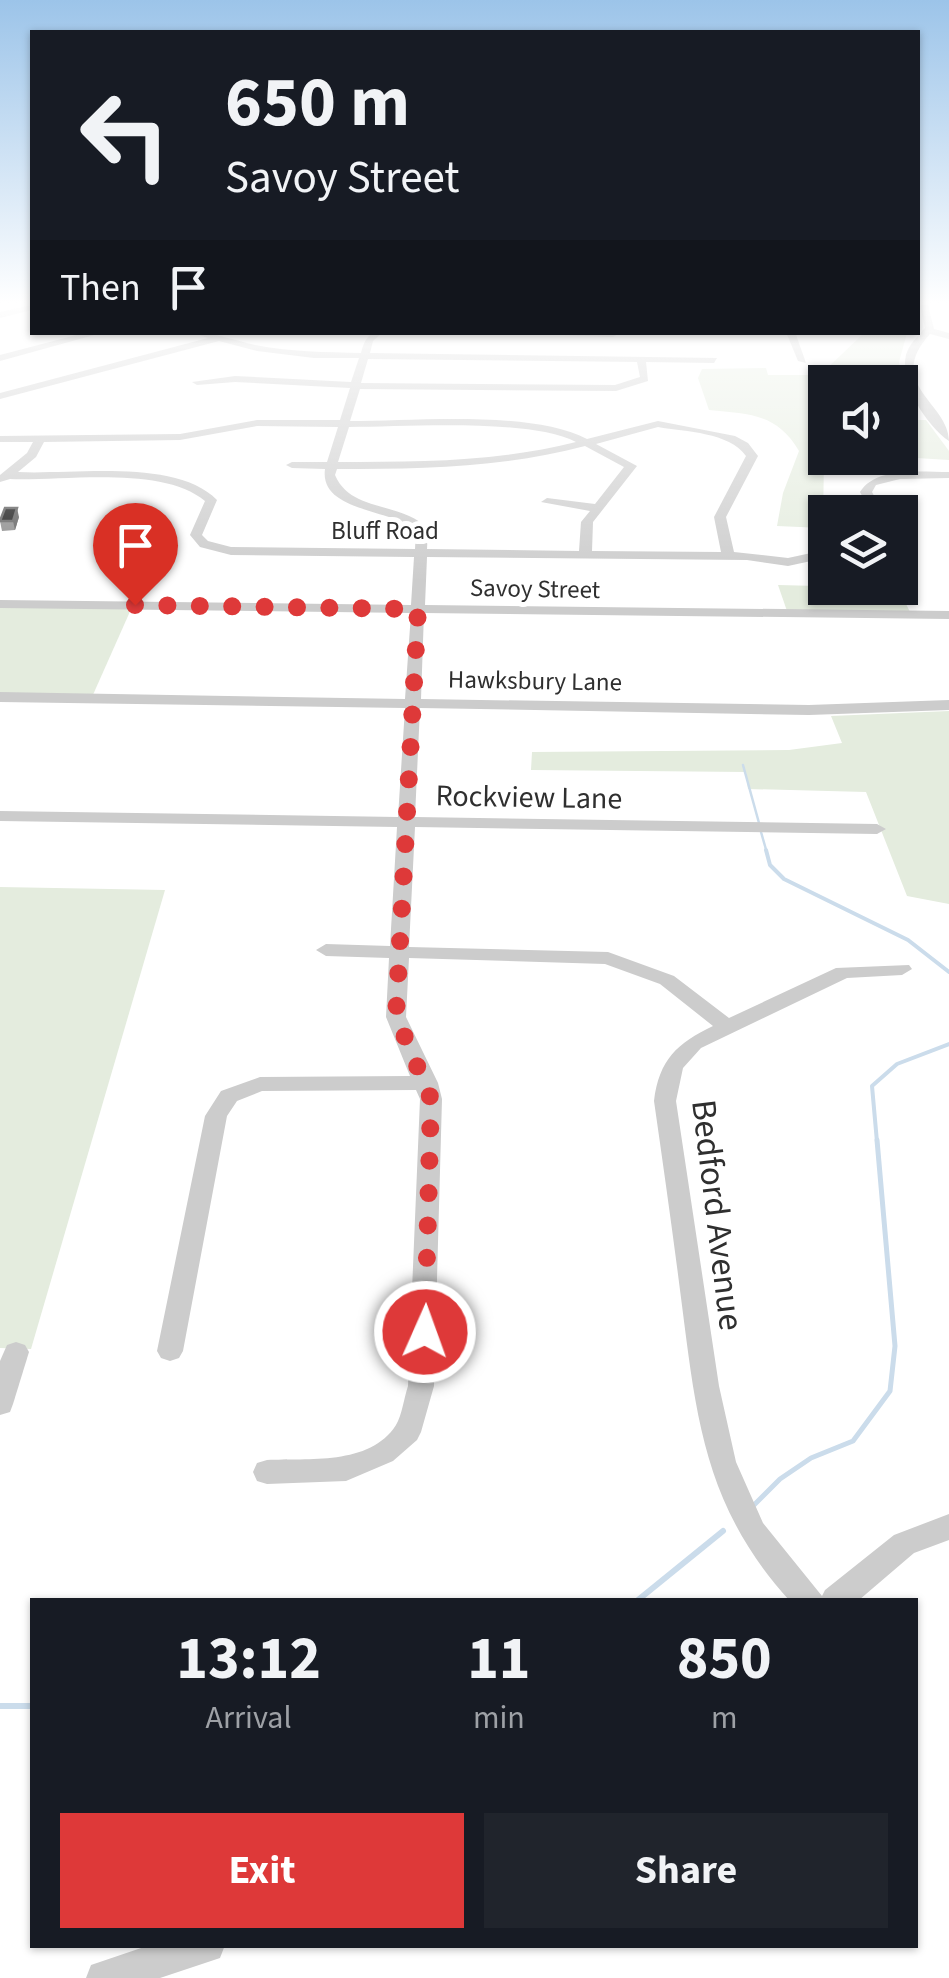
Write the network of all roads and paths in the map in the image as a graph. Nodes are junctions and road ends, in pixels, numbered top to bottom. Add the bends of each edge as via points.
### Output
1 (352, 397) edge
2 (919, 397) edge
3 (658, 408) dead end
4 (344, 423) junction
5 (658, 424) junction
6 (41, 437) junction
7 (949, 438) edge
8 (0, 439) edge
9 (590, 442) junction
10 (292, 465) dead end
11 (331, 465) junction
12 (949, 475) edge
13 (4, 478) edge
14 (868, 495) edge
15 (548, 502) dead end
16 (598, 508) junction
17 (419, 552) junction
18 (585, 554) junction
19 (728, 555) junction
20 (808, 558) edge
21 (0, 604) edge
22 (418, 609) junction
23 (949, 615) edge
24 (0, 697) edge
25 (411, 703) junction
26 (949, 705) edge
27 (0, 816) edge
28 (406, 823) junction
29 (877, 830) dead end
30 (326, 950) dead end
31 (399, 952) junction
32 (902, 968) dead end
33 (726, 1026) junction
34 (428, 1084) junction
35 (170, 1350) dead end
36 (16, 1352) dead end
37 (0, 1404) edge
38 (267, 1472) dead end
39 (949, 1527) edge
40 (807, 1598) edge
41 (838, 1598) edge
42 (198, 1948) edge
43 (104, 1978) edge

1 - 4 street
2 - 7 street
3 - 5 street
4 - 6 street via 257,422 180,436
4 - 9 street via 541,426
4 - 11 street
5 - 9 street
5 - 19 street via 730,438 752,453 720,517
6 - 8 street
6 - 13 street via 32,455
9 - 11 street via 466,464
9 - 16 street via 631,466
10 - 11 street
11 - 17 street via 330,482 343,496 419,524
12 - 14 street via 872,482
13 - 17 street, Bluff Road via 163,479 192,486 210,500 196,535 216,549
15 - 16 street
16 - 18 street via 584,532
17 - 18 street, Bluff Road
17 - 22 street
18 - 19 street, Bluff Road
19 - 20 street, Bluff Road
21 - 22 street, Savoy Street
22 - 23 street, Savoy Street
22 - 25 street
24 - 25 street, Hawksbury Lane
25 - 26 street, Hawksbury Lane via 809,710
25 - 28 street
27 - 28 street, Rockview Lane
28 - 29 street, Rockview Lane
28 - 31 street
30 - 31 street
31 - 33 street via 608,958 667,980
31 - 34 street via 396,1016
32 - 33 street, Bedford Avenue via 844,972
33 - 40 street, Bedford Avenue via 676,1056 665,1101 710,1424 743,1517 773,1565
34 - 35 street via 260,1084 229,1096 216,1116
34 - 38 street via 424,1368 412,1420 396,1444 366,1462 322,1473
36 - 37 street
39 - 41 street via 904,1544
42 - 43 street

